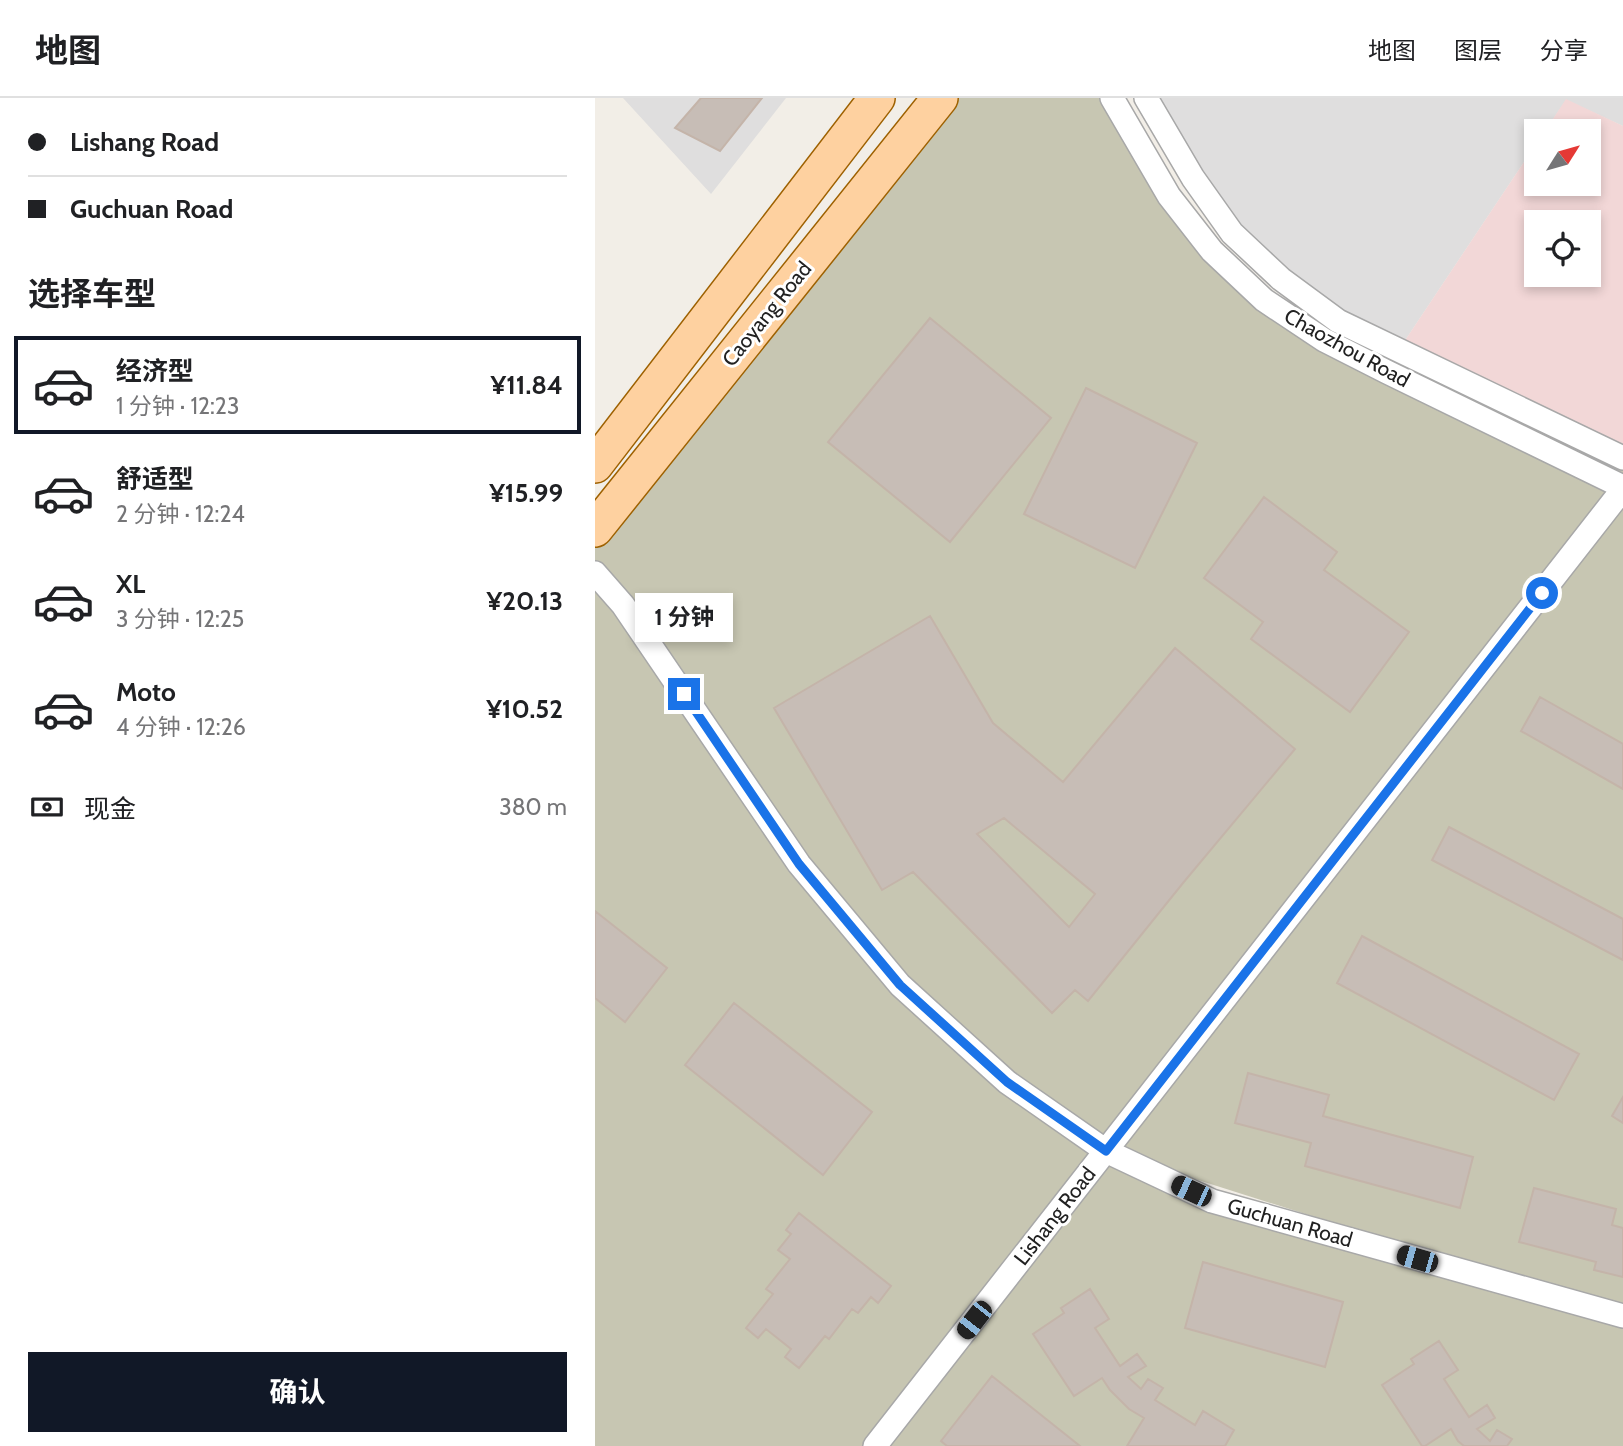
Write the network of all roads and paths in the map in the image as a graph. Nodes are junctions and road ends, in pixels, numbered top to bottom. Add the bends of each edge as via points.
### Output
1 (877, 98) edge
2 (940, 98) edge
3 (1112, 98) edge
4 (1146, 98) edge
5 (1623, 458) edge
6 (595, 465) edge
7 (1623, 488) edge
8 (595, 529) edge
9 (595, 573) edge
10 (1106, 1151) junction
11 (1623, 1316) edge
12 (875, 1446) edge

1 - 6 main road, Caoyang Road
2 - 8 main road, Caoyang Road
3 - 7 street, Chaozhou Road via 1169,196 1212,251 1264,300 1324,340
4 - 5 street, Chaozhou Road via 1232,233 1280,279 1338,321
7 - 10 street, Lishang Road
9 - 10 street, Guchuan Road via 623,605 799,864 900,985 1007,1082
10 - 11 street, Guchuan Road via 1212,1201
10 - 12 street, Lishang Road

